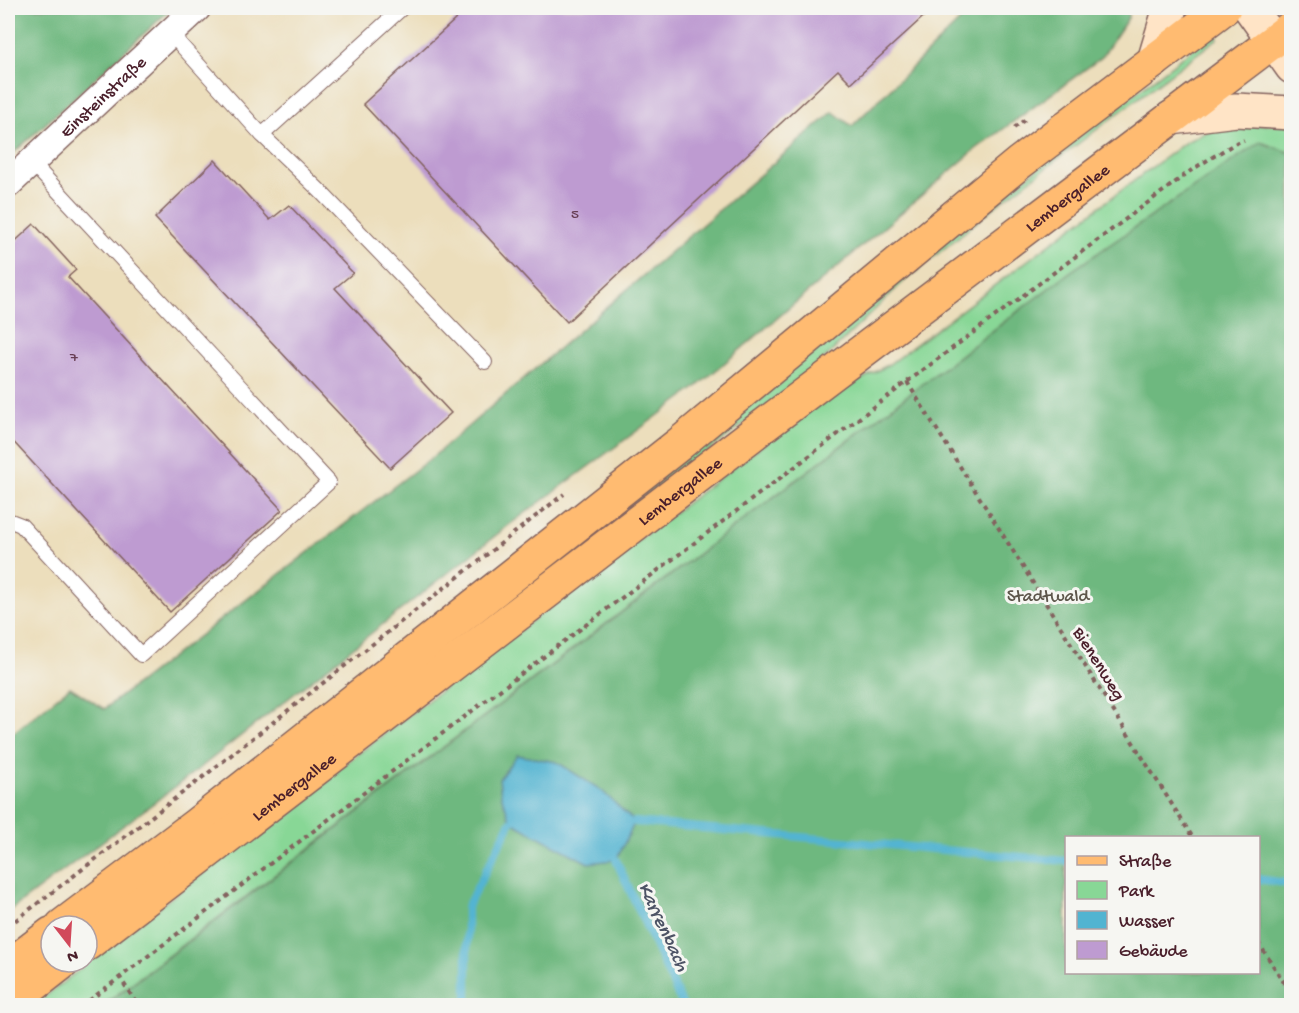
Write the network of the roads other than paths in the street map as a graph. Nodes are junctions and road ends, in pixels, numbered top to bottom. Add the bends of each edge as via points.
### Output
1 (197, 8) edge
2 (402, 8) edge
3 (1170, 8) edge
4 (1224, 8) edge
5 (1250, 8) edge
6 (170, 33) junction
7 (1285, 45) edge
8 (1154, 61) junction
9 (1292, 113) edge
10 (1171, 118) junction
11 (262, 135) junction
12 (32, 162) junction
13 (8, 184) edge
14 (485, 362) dead end
15 (8, 520) edge
16 (78, 914) edge
17 (99, 935) edge
18 (39, 943) edge
19 (8, 968) edge
20 (48, 974) edge
21 (8, 1005) edge

1 - 6 street, Einsteinstraße
2 - 11 lane
3 - 8 main road
4 - 8 main road, Lembergallee
5 - 7 main road
6 - 11 lane
6 - 12 street, Einsteinstraße
7 - 10 main road, Lembergallee
8 - 16 main road, Lembergallee via 1019,163 678,445
9 - 10 main road via 1236,110
10 - 17 main road, Lembergallee
11 - 14 lane
12 - 13 street, Einsteinstraße
12 - 15 lane via 329,482 141,655 21,525
18 - 19 main road
20 - 21 main road

